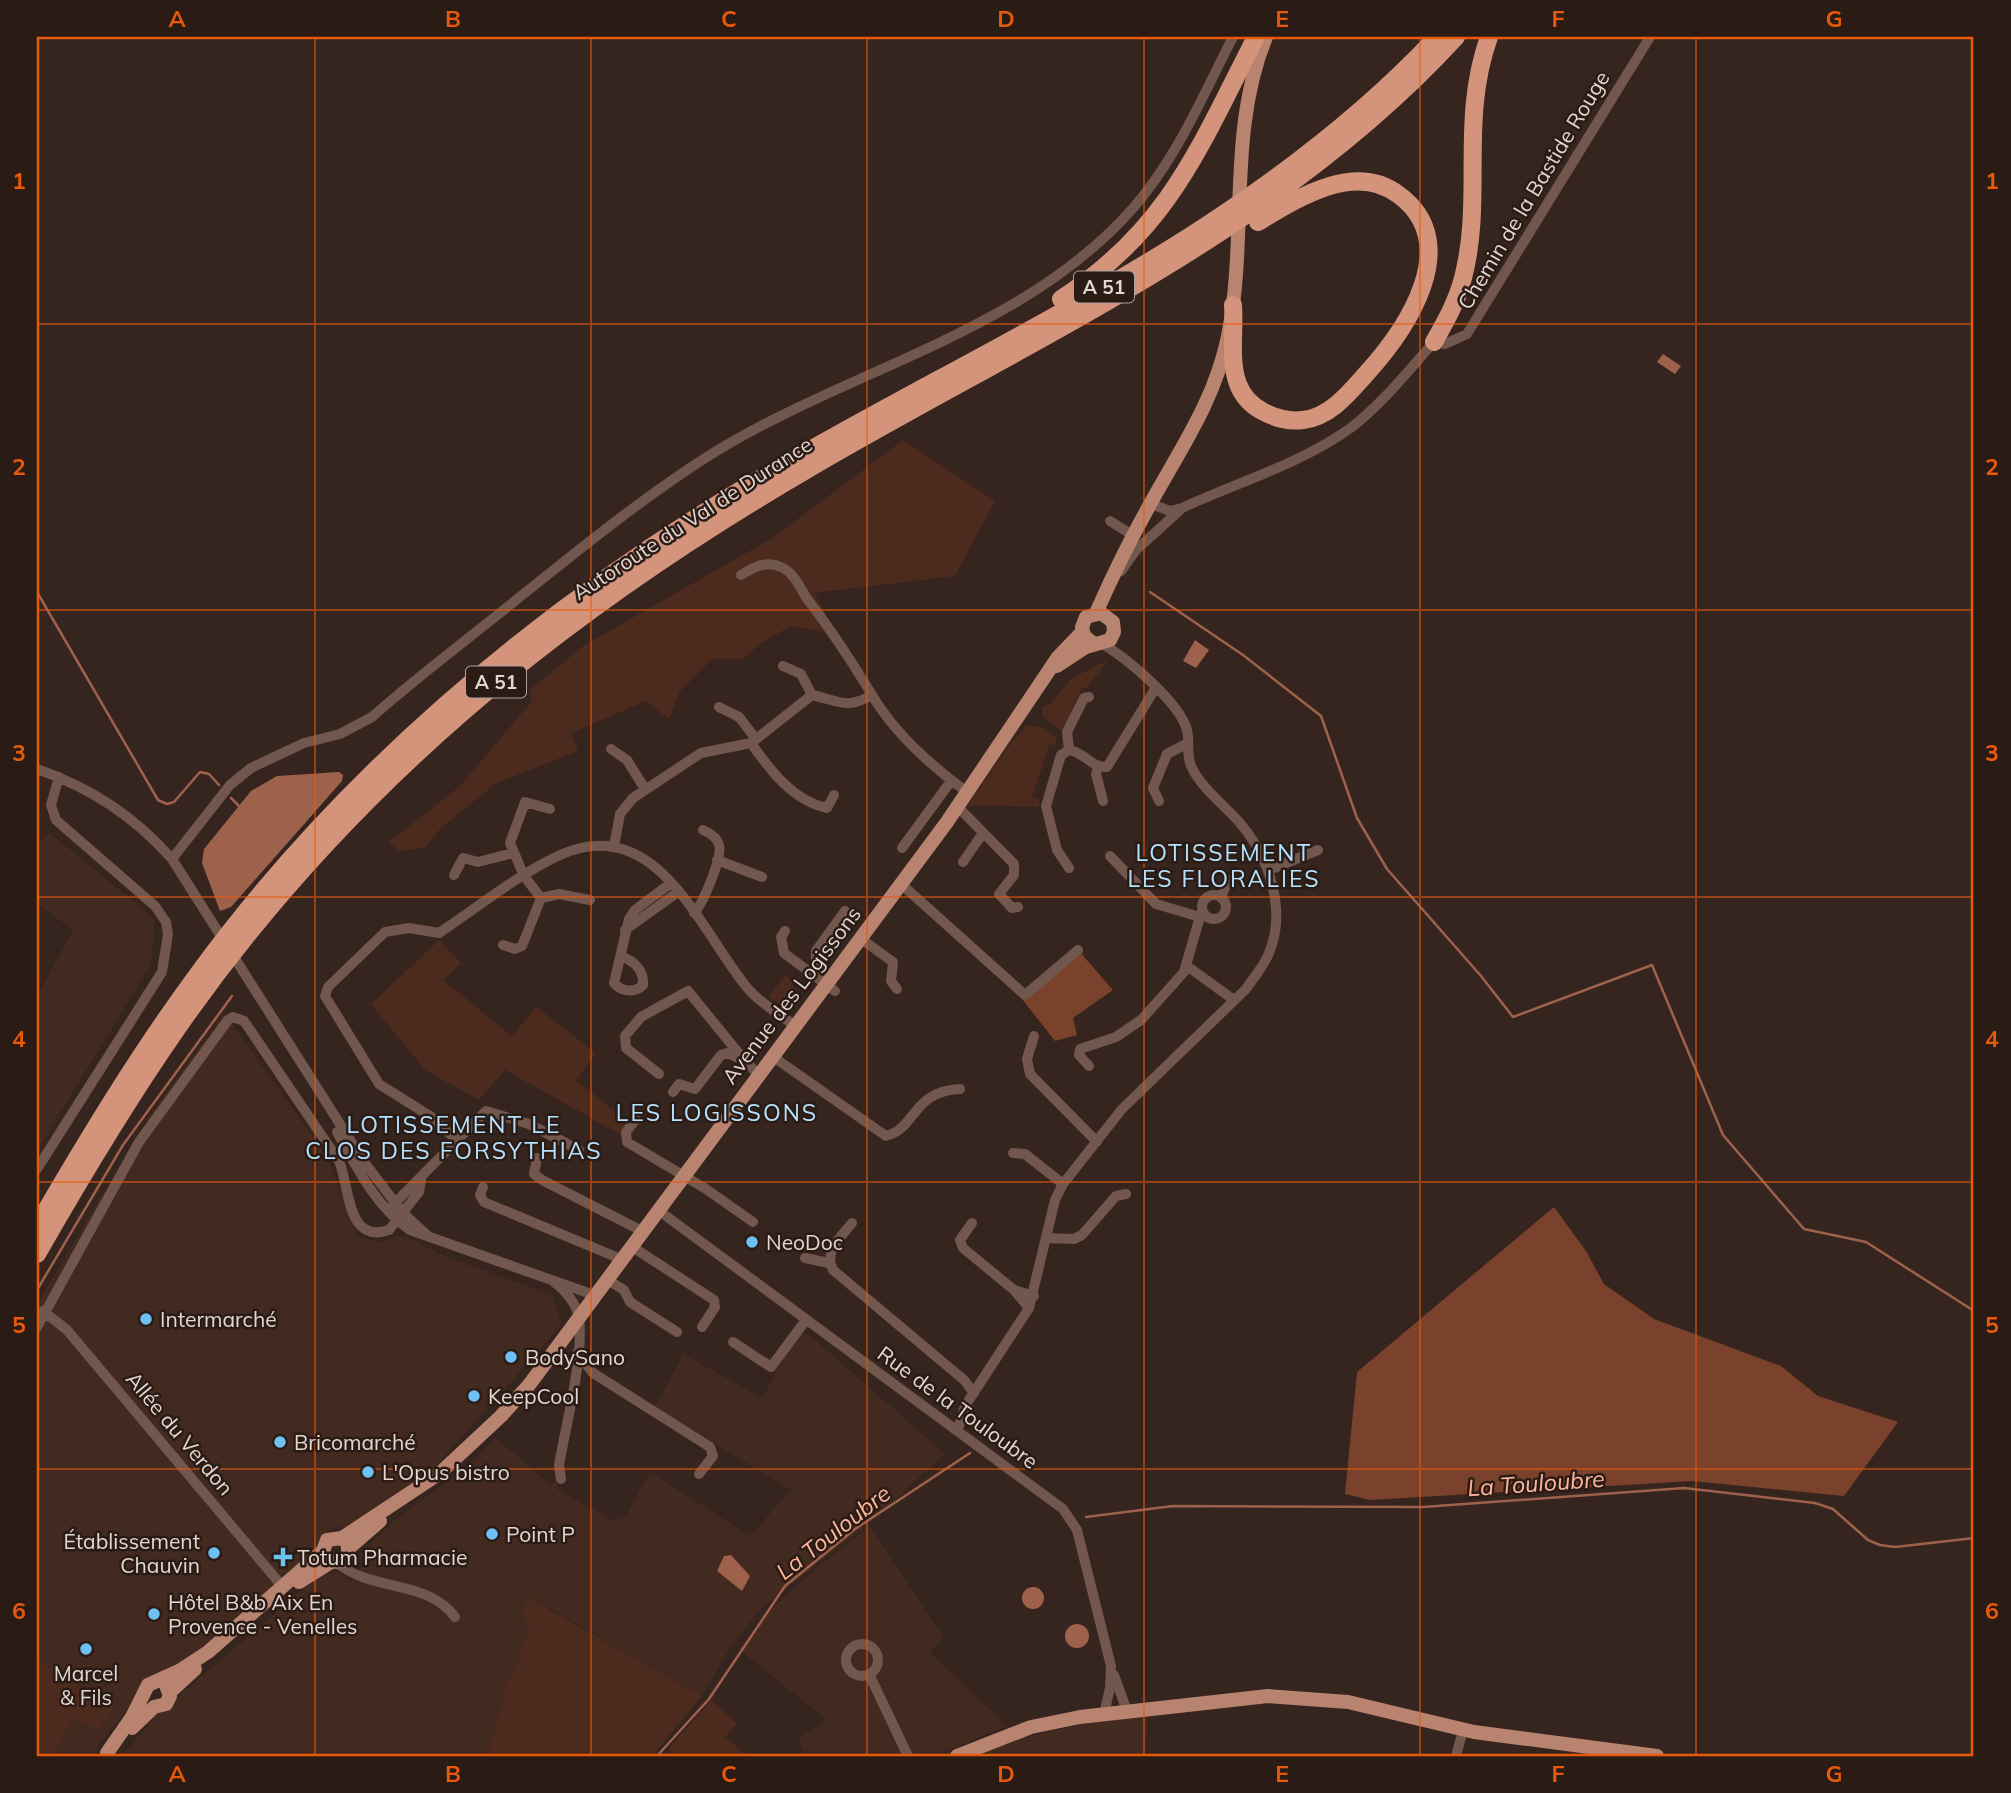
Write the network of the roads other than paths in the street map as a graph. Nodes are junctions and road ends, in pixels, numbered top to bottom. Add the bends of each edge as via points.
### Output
1 (1233, 37) edge
2 (1256, 37) edge
3 (1266, 37) edge
4 (1437, 37) edge
5 (1457, 37) edge
6 (1489, 37) edge
7 (1650, 37) edge
8 (1122, 294) junction
9 (1233, 305) junction
10 (1434, 342) junction
11 (739, 491) junction
12 (1150, 505) junction
13 (1182, 508) junction
14 (1110, 521) dead end
15 (1134, 536) junction
16 (741, 575) dead end
17 (1106, 590) junction
18 (1101, 613) junction
19 (1082, 632) junction
20 (1114, 632) junction
21 (1098, 644) junction
22 (1120, 653) junction
23 (783, 666) dead end
24 (1050, 670) junction
25 (1155, 689) junction
26 (812, 695) junction
27 (872, 695) junction
28 (1089, 697) dead end
29 (719, 707) dead end
30 (753, 741) junction
31 (1188, 743) junction
32 (611, 749) dead end
33 (1069, 750) junction
34 (1098, 767) junction
35 (37, 769) edge
36 (59, 777) junction
37 (951, 781) junction
38 (645, 789) junction
39 (967, 792) junction
40 (834, 795) dead end
41 (1103, 801) dead end
42 (1159, 801) dead end
43 (957, 806) junction
44 (550, 809) dead end
45 (703, 830) dead end
46 (984, 833) junction
47 (614, 846) junction
48 (902, 848) dead end
49 (1318, 850) dead end
50 (513, 853) junction
51 (1110, 856) dead end
52 (172, 859) junction
53 (717, 860) junction
54 (963, 862) dead end
55 (1069, 868) dead end
56 (1269, 870) junction
57 (454, 875) dead end
58 (524, 876) junction
59 (762, 877) dead end
60 (1228, 880) dead end
61 (900, 883) junction
62 (675, 887) junction
63 (541, 898) junction
64 (1222, 898) junction
65 (590, 900) dead end
66 (1018, 907) dead end
67 (845, 911) dead end
68 (694, 913) junction
69 (1202, 915) junction
70 (785, 931) dead end
71 (860, 938) junction
72 (503, 945) dead end
73 (1077, 950) dead end
74 (622, 957) dead end
75 (1187, 966) junction
76 (825, 984) junction
77 (897, 989) dead end
78 (1234, 1000) junction
79 (794, 1025) junction
80 (1034, 1036) dead end
81 (772, 1056) junction
82 (297, 1059) junction
83 (745, 1061) junction
84 (1088, 1066) dead end
85 (659, 1074) dead end
86 (758, 1074) junction
87 (960, 1089) dead end
88 (673, 1092) dead end
89 (636, 1119) dead end
90 (457, 1141) junction
91 (1097, 1142) junction
92 (579, 1150) dead end
93 (1013, 1153) dead end
94 (537, 1158) dead end
95 (37, 1169) edge
96 (682, 1177) junction
97 (421, 1180) junction
98 (1063, 1184) junction
99 (483, 1187) dead end
100 (1126, 1194) dead end
101 (391, 1207) junction
102 (658, 1210) junction
103 (400, 1217) junction
104 (753, 1222) dead end
105 (852, 1223) dead end
106 (972, 1223) dead end
107 (37, 1226) edge
108 (642, 1231) junction
109 (1046, 1238) junction
110 (631, 1246) junction
111 (37, 1254) edge
112 (806, 1258) dead end
113 (621, 1259) junction
114 (829, 1263) junction
115 (548, 1279) junction
116 (606, 1279) junction
117 (1014, 1290) junction
118 (594, 1295) junction
119 (1034, 1296) junction
120 (1030, 1308) junction
121 (43, 1311) junction
122 (579, 1316) junction
123 (806, 1320) junction
124 (37, 1327) edge
125 (702, 1327) dead end
126 (677, 1332) dead end
127 (733, 1342) dead end
128 (577, 1353) junction
129 (964, 1380) junction
130 (981, 1382) junction
131 (974, 1393) junction
132 (965, 1406) junction
133 (946, 1420) junction
134 (958, 1429) junction
135 (699, 1474) dead end
136 (561, 1479) dead end
137 (346, 1546) junction
138 (330, 1558) junction
139 (363, 1578) junction
140 (282, 1586) junction
141 (455, 1617) dead end
142 (1111, 1666) junction
143 (869, 1674) dead end
144 (164, 1687) junction
145 (149, 1701) junction
146 (1124, 1711) junction
147 (1104, 1714) junction
148 (1463, 1730) junction
149 (106, 1755) edge
150 (908, 1756) edge
151 (957, 1756) edge
152 (1456, 1756) edge
153 (1657, 1756) edge

1 - 52 street via 1182,140 1157,179 1080,259 1001,311 710,455 579,550 372,717 251,768 230,785
2 - 11 highway via 1194,161 1167,202 1097,274 1016,327 795,452
3 - 9 main road via 1247,93
4 - 11 highway, Autoroute du Val de Durance / A 51 via 1329,138 1226,214
5 - 8 highway, Autoroute du Val de Durance / A 51 via 1318,165 1257,210
6 - 10 highway via 1472,113 1467,256 1458,294
7 - 10 street, Chemin de la Bastide Rouge via 1472,327 1453,342
8 - 9 highway via 1172,273 1284,206 1327,186 1373,182 1393,190 1417,213 1429,255 1418,300 1377,362 1326,412 1304,421 1292,420 1269,415 1248,402 1235,373
8 - 111 highway, Autoroute du Val de Durance / A 51 via 809,468 676,550 579,617 482,694 350,818 236,951 179,1025
9 - 12 main road via 1207,406
10 - 13 street via 1387,396 1351,427 1301,457
11 - 107 highway, Autoroute du Val de Durance / A 51 via 594,586 528,636 399,748 323,826 199,973 120,1088
12 - 13 street via 1170,511
12 - 15 main road
13 - 17 street via 1136,550
14 - 15 street
15 - 17 main road
16 - 27 street via 770,564 792,575
17 - 18 main road
18 - 19 main road via 1086,617
18 - 20 main road via 1113,622
19 - 21 main road via 1086,640
19 - 24 main road, Avenue des Logissons
20 - 21 main road
20 - 22 street
21 - 22 street
21 - 24 main road, Avenue des Logissons
22 - 25 street
23 - 26 street via 801,674
24 - 39 main road, Avenue des Logissons
25 - 31 street via 1182,715
25 - 34 street via 1111,764
26 - 27 street via 844,704
26 - 30 street
27 - 37 street via 888,722
28 - 33 street via 1084,698 1067,732
29 - 30 street via 739,717
30 - 38 street via 701,753
30 - 40 street via 776,776 811,803 827,808
31 - 42 street via 1167,754 1153,788
31 - 56 street via 1192,767 1242,826
32 - 38 street via 627,760
33 - 34 street
33 - 55 street via 1061,755 1046,806 1057,850
34 - 41 street
35 - 36 street
36 - 52 street via 113,805
36 - 95 street via 52,798 57,820 155,906 166,922 167,946 156,984
37 - 39 street
37 - 48 street
38 - 47 street via 620,814
39 - 43 main road, Avenue des Logissons
43 - 46 street
43 - 61 main road, Avenue des Logissons
44 - 50 street via 525,802 510,843
45 - 53 street via 719,845
46 - 54 street
46 - 66 street via 1014,864 1014,875 999,894 1012,908
47 - 58 street via 561,855
47 - 62 street via 654,864
49 - 56 street
50 - 57 street via 478,862 463,858
50 - 58 street
51 - 69 street via 1160,907
52 - 82 street
53 - 59 street
53 - 68 street
56 - 78 street via 1275,903 1272,944 1262,966
58 - 63 street
58 - 90 street via 439,933 395,928 385,932 325,996 379,1084 430,1116
60 - 64 street
61 - 71 main road, Avenue des Logissons
61 - 73 street via 1025,995
62 - 68 street
62 - 74 street via 625,930
63 - 65 street via 559,894
63 - 72 street via 522,946
64 - 69 street via 1206,898
64 - 69 street via 1226,908 1220,917
67 - 76 street via 817,951
68 - 79 street via 746,987
69 - 75 street
70 - 76 street via 781,937 784,953
71 - 76 main road, Avenue des Logissons
71 - 77 street via 893,962 891,982
75 - 78 street
75 - 84 street via 1141,1020 1116,1037 1080,1049
76 - 79 main road, Avenue des Logissons
78 - 91 street via 1122,1109
79 - 81 main road, Avenue des Logissons
80 - 91 street via 1027,1059 1030,1074
81 - 86 main road, Avenue des Logissons
81 - 87 street via 886,1136 927,1097
82 - 101 street
82 - 101 street via 357,1168
83 - 85 street via 688,991 641,1017 625,1035 626,1048
83 - 86 street
83 - 88 street via 722,1055 695,1090 679,1084
86 - 96 main road, Avenue des Logissons
89 - 96 street via 626,1132 626,1142
90 - 92 street via 482,1114 492,1111
90 - 97 street
91 - 98 street
93 - 98 street via 1024,1154
94 - 108 street via 533,1169 542,1180
96 - 102 main road, Avenue des Logissons
96 - 104 street
97 - 101 street
97 - 103 street via 419,1192
98 - 109 street
99 - 113 street via 480,1195 484,1202
100 - 109 street via 1116,1196 1082,1235
101 - 103 street
102 - 108 main road, Avenue des Logissons
102 - 123 street, Rue de la Touloubre
103 - 115 street via 429,1237
103 - 121 street via 380,1233 364,1229 354,1220 339,1161 244,1021 233,1017 139,1142
105 - 114 street via 831,1251
106 - 117 street via 960,1240 963,1248
108 - 110 main road, Avenue des Logissons
109 - 119 street
110 - 113 main road, Avenue des Logissons
110 - 125 street via 714,1300 715,1307
112 - 114 street
113 - 116 main road, Avenue des Logissons
114 - 129 street
115 - 118 street
115 - 122 street via 568,1294
116 - 118 main road, Avenue des Logissons
116 - 126 street via 624,1290 630,1303
117 - 119 street
117 - 120 street
118 - 122 main road, Avenue des Logissons
119 - 120 street
120 - 130 street
121 - 124 street
121 - 140 street, Allée du Verdon via 75,1340
122 - 128 street
122 - 137 main road, Avenue des Logissons via 501,1416 440,1473
123 - 127 street via 771,1367
123 - 133 street, Rue de la Touloubre
128 - 135 street via 593,1373 710,1447 713,1456
128 - 136 street via 559,1465
129 - 130 street
129 - 131 street
130 - 131 street
131 - 132 street
132 - 133 street
132 - 134 street
133 - 134 street, Rue de la Touloubre
134 - 142 street, Rue de la Touloubre via 1071,1518
137 - 138 main road via 346,1559
137 - 138 main road via 327,1540
137 - 139 street
138 - 139 street
138 - 140 main road
138 - 144 main road
139 - 141 street via 432,1596
140 - 144 main road
142 - 146 street
142 - 147 street, Rue de la Touloubre
143 - 150 street
144 - 145 main road via 148,1685
144 - 145 main road via 166,1704
145 - 149 main road
146 - 147 main road
146 - 148 main road via 1268,1696 1308,1697
147 - 151 main road via 1031,1727
148 - 152 street
148 - 153 main road

